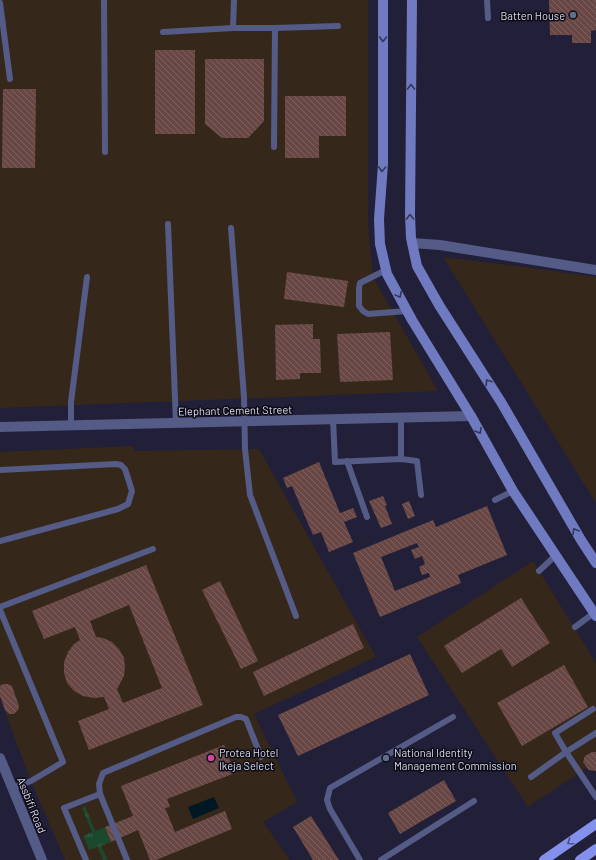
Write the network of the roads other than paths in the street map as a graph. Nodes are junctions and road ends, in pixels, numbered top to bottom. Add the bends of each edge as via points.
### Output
1 (104, 0) edge
2 (234, 0) edge
3 (383, 0) edge
4 (412, 0) edge
5 (487, 0) edge
6 (0, 3) edge
7 (488, 18) dead end
8 (338, 26) dead end
9 (233, 28) junction
10 (275, 28) junction
11 (162, 32) dead end
12 (10, 79) dead end
13 (274, 148) dead end
14 (105, 152) dead end
15 (168, 224) dead end
16 (231, 228) dead end
17 (412, 243) junction
18 (386, 270) junction
19 (596, 270) edge
20 (88, 277) dead end
21 (407, 311) junction
22 (471, 416) junction
23 (401, 418) junction
24 (333, 419) junction
25 (245, 421) junction
26 (176, 423) junction
27 (71, 425) junction
28 (0, 427) edge
29 (401, 459) junction
30 (347, 461) junction
31 (0, 470) edge
32 (513, 491) junction
33 (421, 495) dead end
34 (495, 500) dead end
35 (367, 517) dead end
36 (0, 541) edge
37 (153, 549) dead end
38 (556, 556) junction
39 (596, 563) edge
40 (539, 571) dead end
41 (0, 607) edge
42 (0, 610) edge
43 (595, 615) edge
44 (296, 616) dead end
45 (575, 627) dead end
46 (594, 709) dead end
47 (452, 717) dead end
48 (596, 733) edge
49 (566, 752) junction
50 (262, 757) dead end
51 (0, 758) edge
52 (531, 777) dead end
53 (12, 788) junction
54 (100, 794) junction
55 (596, 797) edge
56 (474, 801) dead end
57 (596, 824) edge
58 (596, 849) edge
59 (42, 860) edge
60 (86, 860) edge
61 (127, 860) edge
62 (360, 860) edge
63 (381, 860) edge
64 (544, 860) edge
65 (580, 860) edge

1 - 14 lane
2 - 9 lane
3 -> 18 street via 383,164 379,220 380,244
17 -> 4 street
5 - 7 lane
6 - 12 lane
8 - 10 lane
9 - 10 lane
9 - 11 lane
10 - 13 lane
15 - 26 lane
16 - 25 lane
17 - 19 street via 440,245
39 -> 17 street via 417,266
18 -> 21 street
18 - 21 lane via 360,282 360,309 368,314
20 - 27 lane via 71,402
21 - 22 street
22 - 23 street, Elephant Cement Street
22 -> 32 street
23 - 24 street, Elephant Cement Street
23 - 29 lane
24 - 25 street, Elephant Cement Street
24 - 30 lane via 335,462
25 - 26 street, Elephant Cement Street
25 - 44 lane via 250,495
26 - 27 street, Elephant Cement Street
27 - 28 street, Elephant Cement Street
29 - 30 lane
29 - 33 lane via 417,461
30 - 35 lane
31 - 36 lane via 116,464 126,469 132,491 128,504 118,509
32 - 34 lane
32 - 38 street
37 - 41 lane
38 - 40 lane
38 - 43 street
42 - 53 lane via 63,762 31,781
43 - 45 lane
46 - 49 lane via 555,733
47 - 62 lane via 330,788 327,800 330,809
48 - 49 lane
49 - 52 lane
49 - 55 lane
50 - 54 lane via 246,719 236,717 103,773 99,784
51 - 53 street, Assbifi Road
53 - 59 street, Assbifi Road
54 - 60 lane via 64,808
54 - 61 lane
56 - 63 lane
57 -> 64 main road
58 - 65 main road

